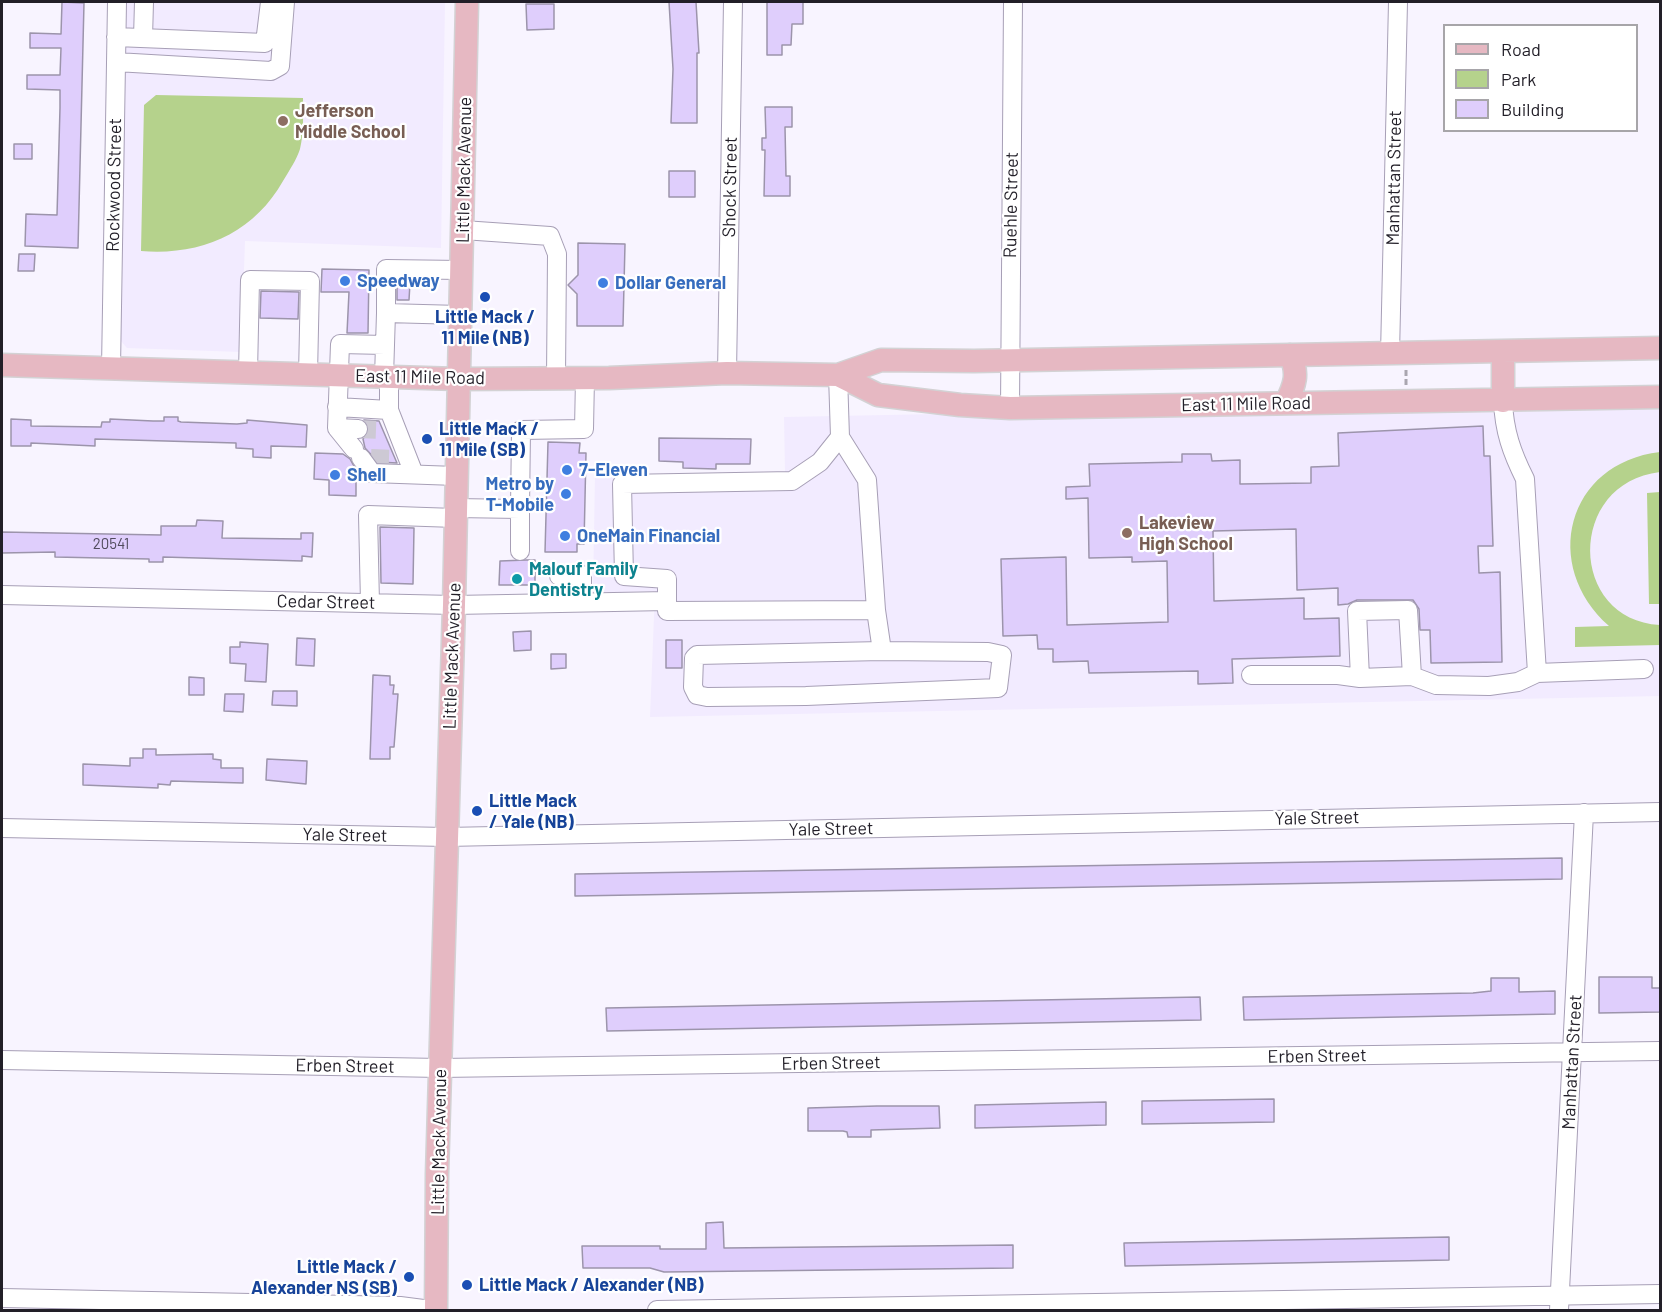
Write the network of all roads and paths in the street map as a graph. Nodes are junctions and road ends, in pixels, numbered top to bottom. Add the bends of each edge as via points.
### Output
1 (117, 2) edge
2 (144, 2) edge
3 (270, 2) edge
4 (285, 2) edge
5 (466, 2) edge
6 (733, 2) edge
7 (1013, 2) edge
8 (1398, 2) edge
9 (116, 37) junction
10 (143, 38) junction
11 (116, 62) junction
12 (463, 230) junction
13 (461, 270) junction
14 (386, 313) junction
15 (460, 315) junction
16 (385, 345) junction
17 (1660, 348) edge
18 (1503, 351) junction
19 (1398, 354) junction
20 (1290, 355) junction
21 (1009, 360) junction
22 (2, 365) edge
23 (111, 368) junction
24 (248, 373) junction
25 (726, 373) junction
26 (308, 375) junction
27 (838, 375) junction
28 (339, 376) junction
29 (387, 377) junction
30 (556, 378) junction
31 (585, 378) junction
32 (458, 379) junction
33 (1660, 397) edge
34 (1503, 401) junction
35 (1407, 402) junction
36 (1286, 403) junction
37 (337, 407) junction
38 (1010, 408) junction
39 (388, 410) junction
40 (337, 428) junction
41 (358, 429) tunnel mouth
42 (840, 437) junction
43 (354, 449) dead end
44 (371, 458) dead end
45 (406, 464) junction
46 (456, 476) junction
47 (520, 509) junction
48 (455, 513) junction
49 (520, 551) dead end
50 (558, 576) dead end
51 (2, 595) edge
52 (659, 601) junction
53 (582, 602) junction
54 (370, 603) junction
55 (453, 605) junction
56 (876, 610) junction
57 (882, 651) junction
58 (1644, 669) dead end
59 (1538, 673) junction
60 (1251, 675) dead end
61 (1412, 676) junction
62 (1360, 678) junction
63 (1660, 812) edge
64 (1584, 813) junction
65 (2, 828) edge
66 (446, 837) junction
67 (1660, 1051) edge
68 (1573, 1053) junction
69 (2, 1060) edge
70 (440, 1068) junction
71 (1660, 1294) edge
72 (2, 1298) edge
73 (1559, 1303) edge
74 (193, 1306) edge
75 (431, 1311) edge
76 (436, 1311) edge
77 (657, 1311) edge

1 - 9 street, Rockwood Street
2 - 10 street
3 - 10 street via 265,43
4 - 11 street via 280,66 271,71
5 - 12 main road, Little Mack Avenue
6 - 25 street, Shock Street
7 - 21 street, Ruehle Street
8 - 19 street, Manhattan Street
9 - 10 street
9 - 11 street, Rockwood Street
11 - 23 street, Rockwood Street
12 - 13 main road, Little Mack Avenue
12 - 30 street via 550,236 557,255
13 - 14 street via 386,269
13 - 15 main road, Little Mack Avenue
14 - 15 street
14 - 16 street
15 - 32 main road, Little Mack Avenue
16 - 28 street via 340,344
16 - 29 street
17 - 18 main road, East 11 Mile Road
18 - 19 main road, East 11 Mile Road
18 - 34 main road
19 - 20 main road, East 11 Mile Road
19 - 35 path
20 - 21 main road, East 11 Mile Road
20 - 36 main road via 1296,375
21 - 27 main road, East 11 Mile Road via 881,360
21 - 38 street, Ruehle Street
22 - 23 main road, East 11 Mile Road
23 - 24 main road, East 11 Mile Road
24 - 26 main road, East 11 Mile Road
24 - 26 street via 250,280 310,281
25 - 27 main road, East 11 Mile Road
25 - 31 main road, East 11 Mile Road
26 - 28 main road, East 11 Mile Road
27 - 38 main road, East 11 Mile Road via 878,395
27 - 42 street
28 - 29 main road, East 11 Mile Road
28 - 37 street
29 - 32 main road, East 11 Mile Road
29 - 39 street
30 - 31 main road, East 11 Mile Road
30 - 32 main road, East 11 Mile Road
31 - 47 street via 584,429 521,430
32 - 46 main road, Little Mack Avenue
33 - 34 main road, East 11 Mile Road
34 - 35 main road, East 11 Mile Road
34 - 59 street via 1504,427 1525,479
35 - 36 main road, East 11 Mile Road
36 - 38 main road, East 11 Mile Road
37 - 39 street
37 - 40 street
39 - 45 street via 390,430
40 - 41 street
40 - 43 street
42 - 52 street via 820,462 792,481 622,484 624,576 668,579
42 - 56 street via 867,480
44 - 45 street via 361,458 372,473
45 - 46 street
46 - 48 main road, Little Mack Avenue
47 - 48 street
47 - 49 street
48 - 54 street via 368,515
48 - 55 main road, Little Mack Avenue
50 - 53 street via 582,575
51 - 54 street, Cedar Street
52 - 53 street, Cedar Street
52 - 56 street via 667,611
53 - 55 street, Cedar Street
54 - 55 street, Cedar Street
55 - 66 main road, Little Mack Avenue
56 - 57 street
57 - 57 street via 1002,655 998,688 707,697 697,695 693,687 697,655
58 - 59 street
59 - 61 street via 1518,682 1489,686 1436,685
60 - 62 street
61 - 62 street
61 - 62 street via 1408,610 1357,611
63 - 64 street, Yale Street
64 - 66 street, Yale Street
64 - 68 street, Manhattan Street
65 - 66 street, Yale Street
66 - 70 main road, Little Mack Avenue
67 - 68 street, Erben Street
68 - 70 street, Erben Street
68 - 73 street, Manhattan Street
69 - 70 street, Erben Street
70 - 76 main road, Little Mack Avenue
71 - 73 street
72 - 74 street
73 - 77 street
74 - 75 street via 400,1306

